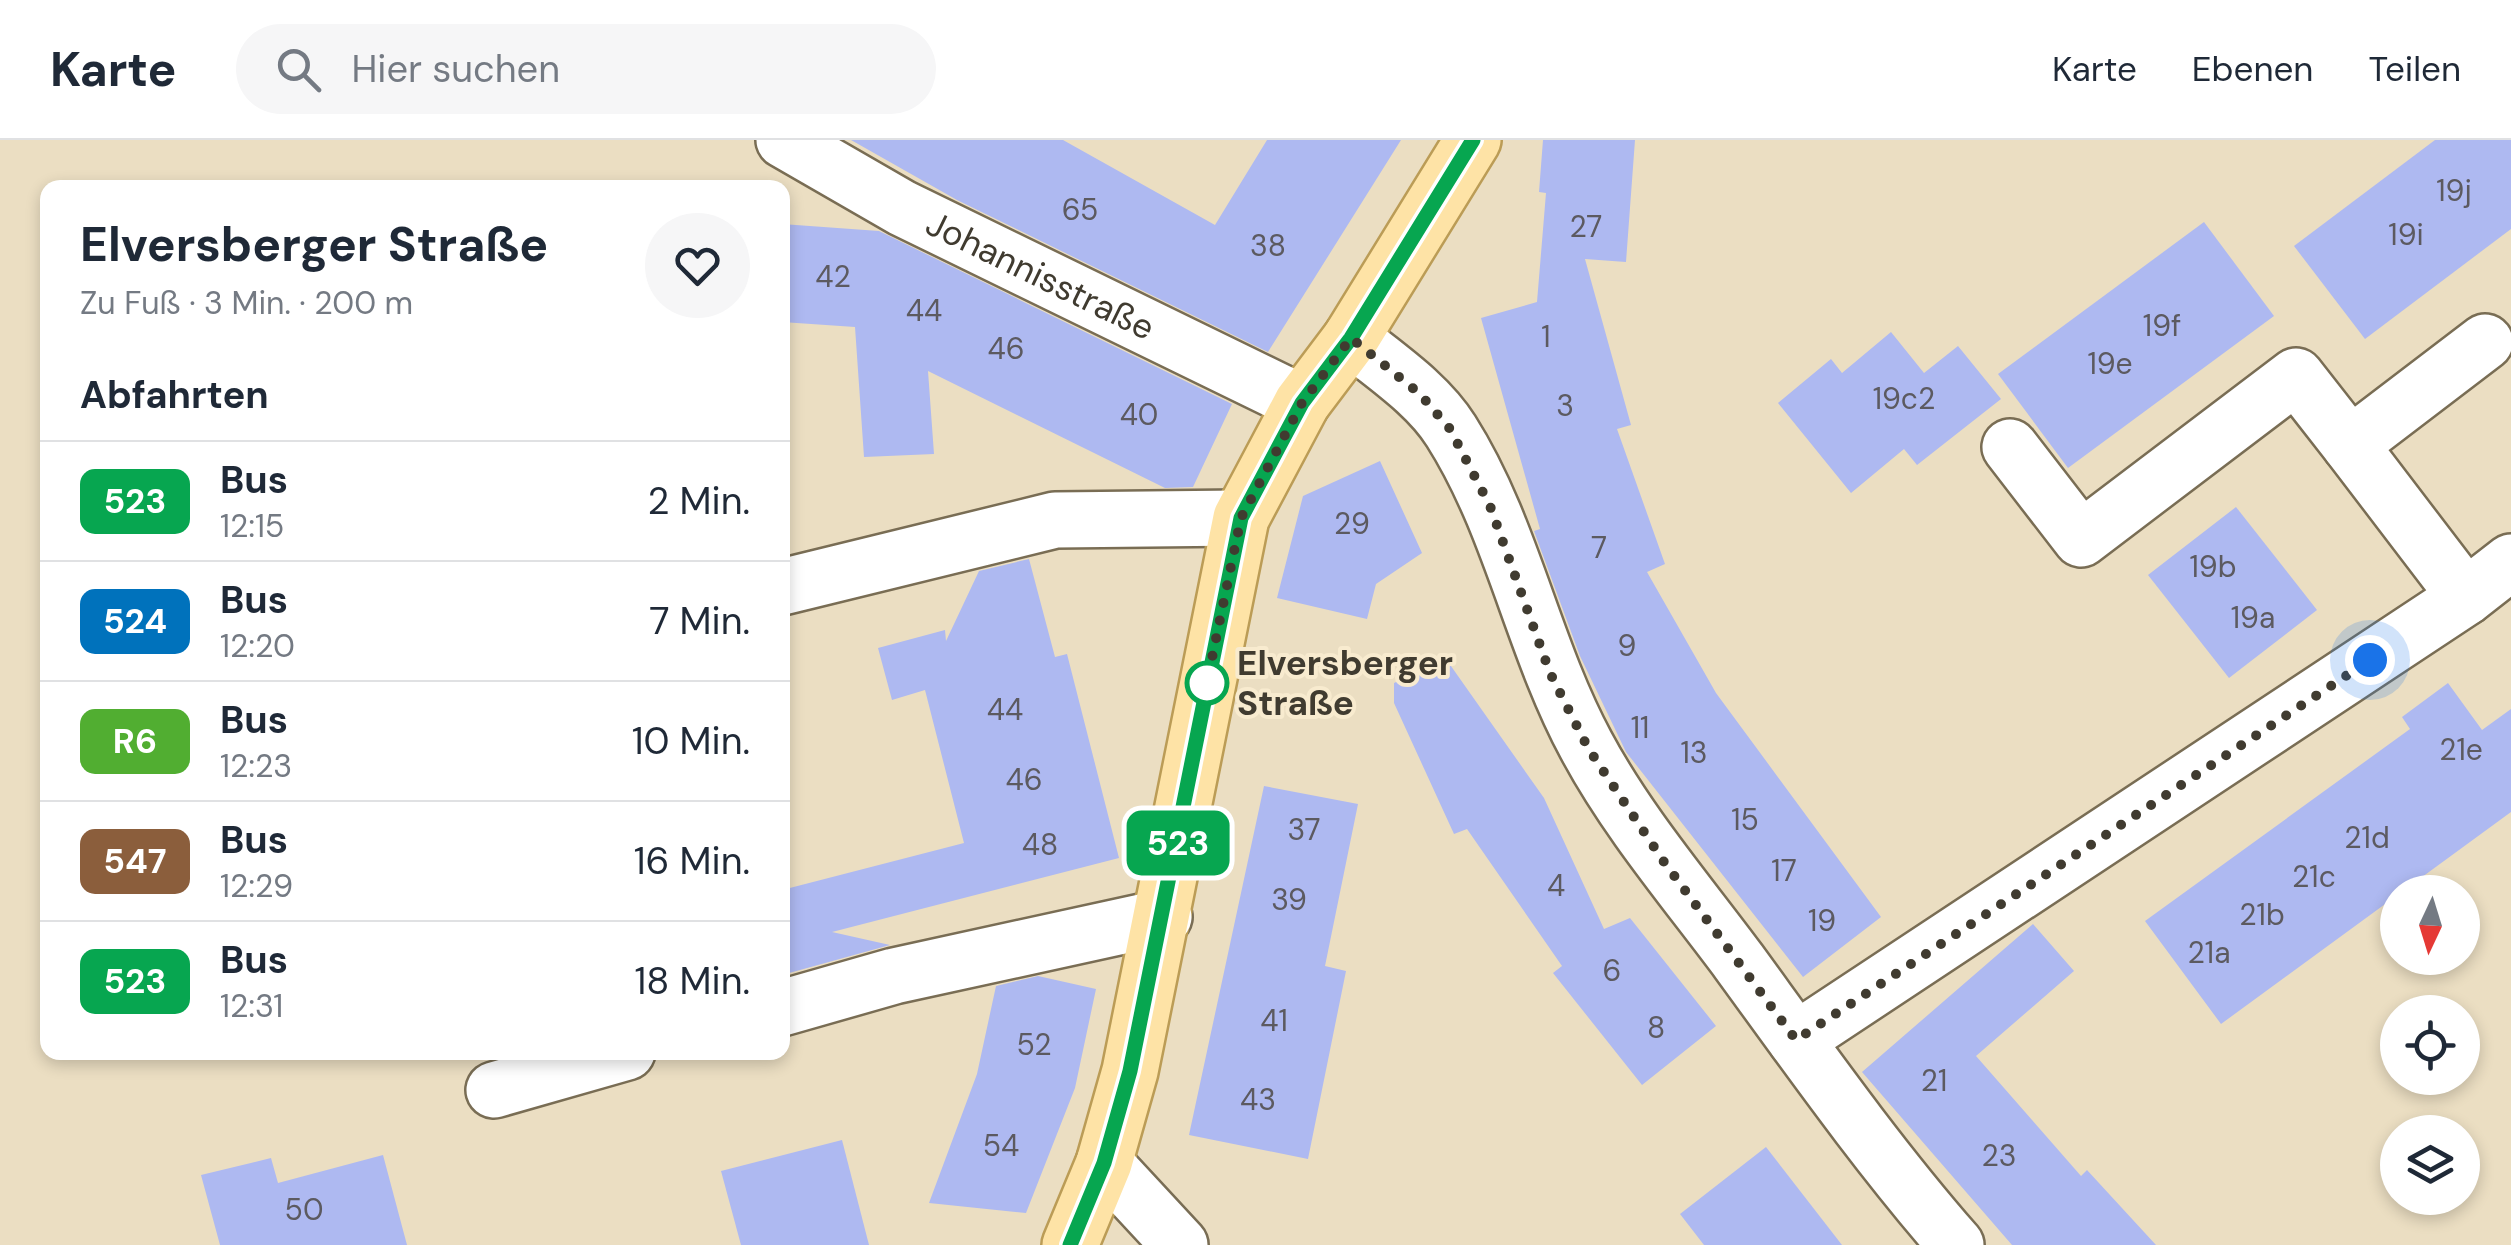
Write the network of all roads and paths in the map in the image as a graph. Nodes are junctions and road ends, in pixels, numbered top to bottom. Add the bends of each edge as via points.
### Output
1 (784, 140) edge
2 (1473, 140) edge
3 (1351, 338) junction
4 (2502, 347) edge
5 (1302, 403) junction
6 (2350, 446) junction
7 (2010, 447) dead end
8 (1241, 518) junction
9 (2511, 562) edge
10 (790, 586) edge
11 (2466, 597) junction
12 (1164, 917) junction
13 (790, 1006) edge
14 (1796, 1040) junction
15 (599, 1060) edge
16 (494, 1090) dead end
17 (1104, 1163) junction
18 (1070, 1245) edge
19 (1180, 1245) edge
20 (1956, 1245) edge

1 - 5 street, Johannisstraße via 902,208
2 - 3 main road
3 - 5 main road
3 - 14 street via 1420,394 1450,429 1490,506 1550,673 1588,748
4 - 6 street
5 - 8 main road
6 - 7 street via 2296,376 2081,539
6 - 11 street
8 - 10 street via 1055,520
8 - 12 main road
9 - 11 street
11 - 14 street
12 - 13 street
12 - 17 main road
14 - 20 street
15 - 16 street
17 - 18 main road
17 - 19 street

